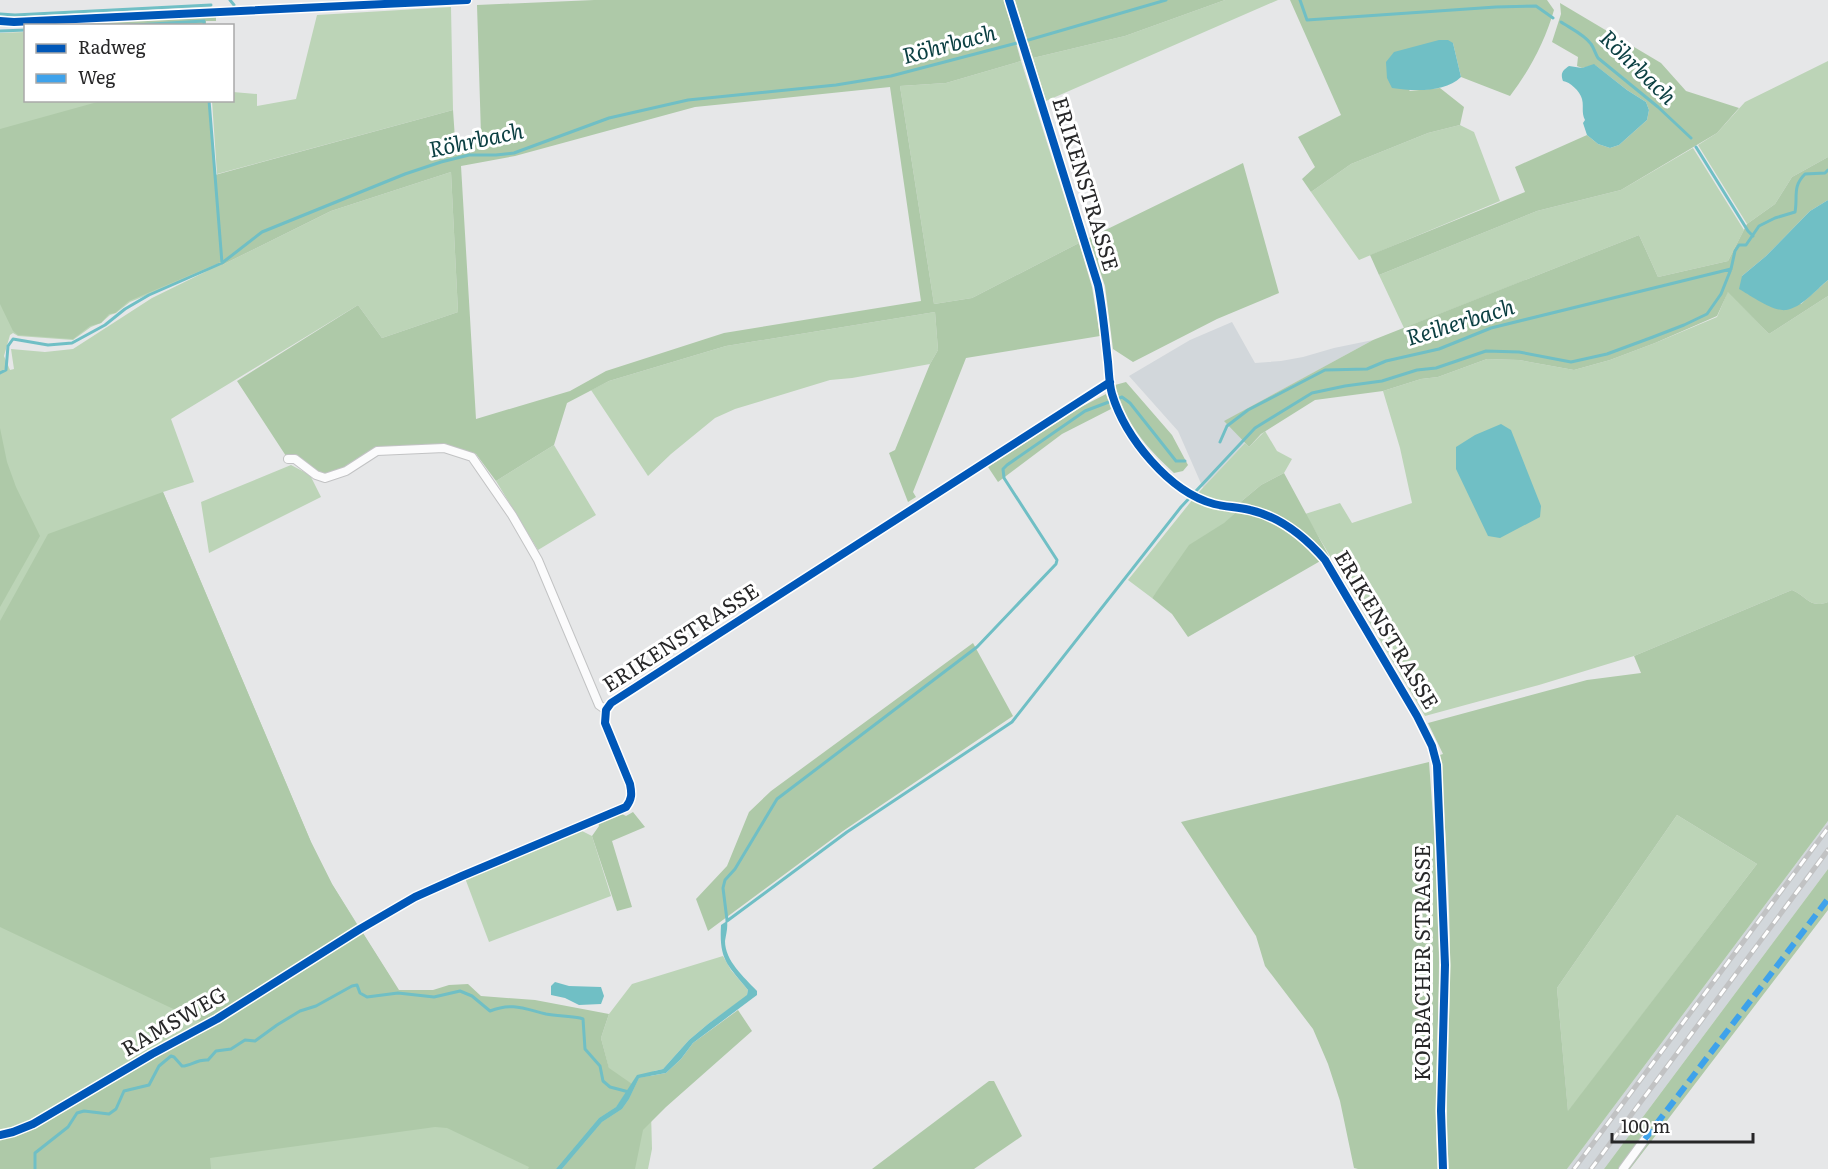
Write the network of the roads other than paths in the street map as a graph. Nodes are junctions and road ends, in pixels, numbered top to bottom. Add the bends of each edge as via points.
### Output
1 (467, 0) edge
2 (1009, 0) edge
3 (0, 21) edge
4 (1110, 382) junction
5 (288, 459) dead end
6 (606, 710) junction
7 (1436, 757) joint
8 (360, 929) joint
9 (0, 1135) edge
10 (1646, 1139) dead end
11 (1443, 1169) edge
12 (1623, 1169) edge

1 - 3 street
2 - 4 street, ERIKENSTRASSE via 1098,285
4 - 6 street, ERIKENSTRASSE via 611,703
4 - 7 street, ERIKENSTRASSE via 1117,407 1134,438 1165,477 1211,504 1251,510 1284,524 1307,540 1325,560 1417,716
5 - 6 street via 295,459 325,478 346,471 377,451 444,448 472,457 538,560 599,705
6 - 8 street, ERIKENSTRASSE via 605,723 630,784 632,794 626,807 424,893
7 - 11 street, KORBACHER STRASSE via 1445,965
8 - 9 street, RAMSWEG via 217,1019 33,1124
10 - 12 street

